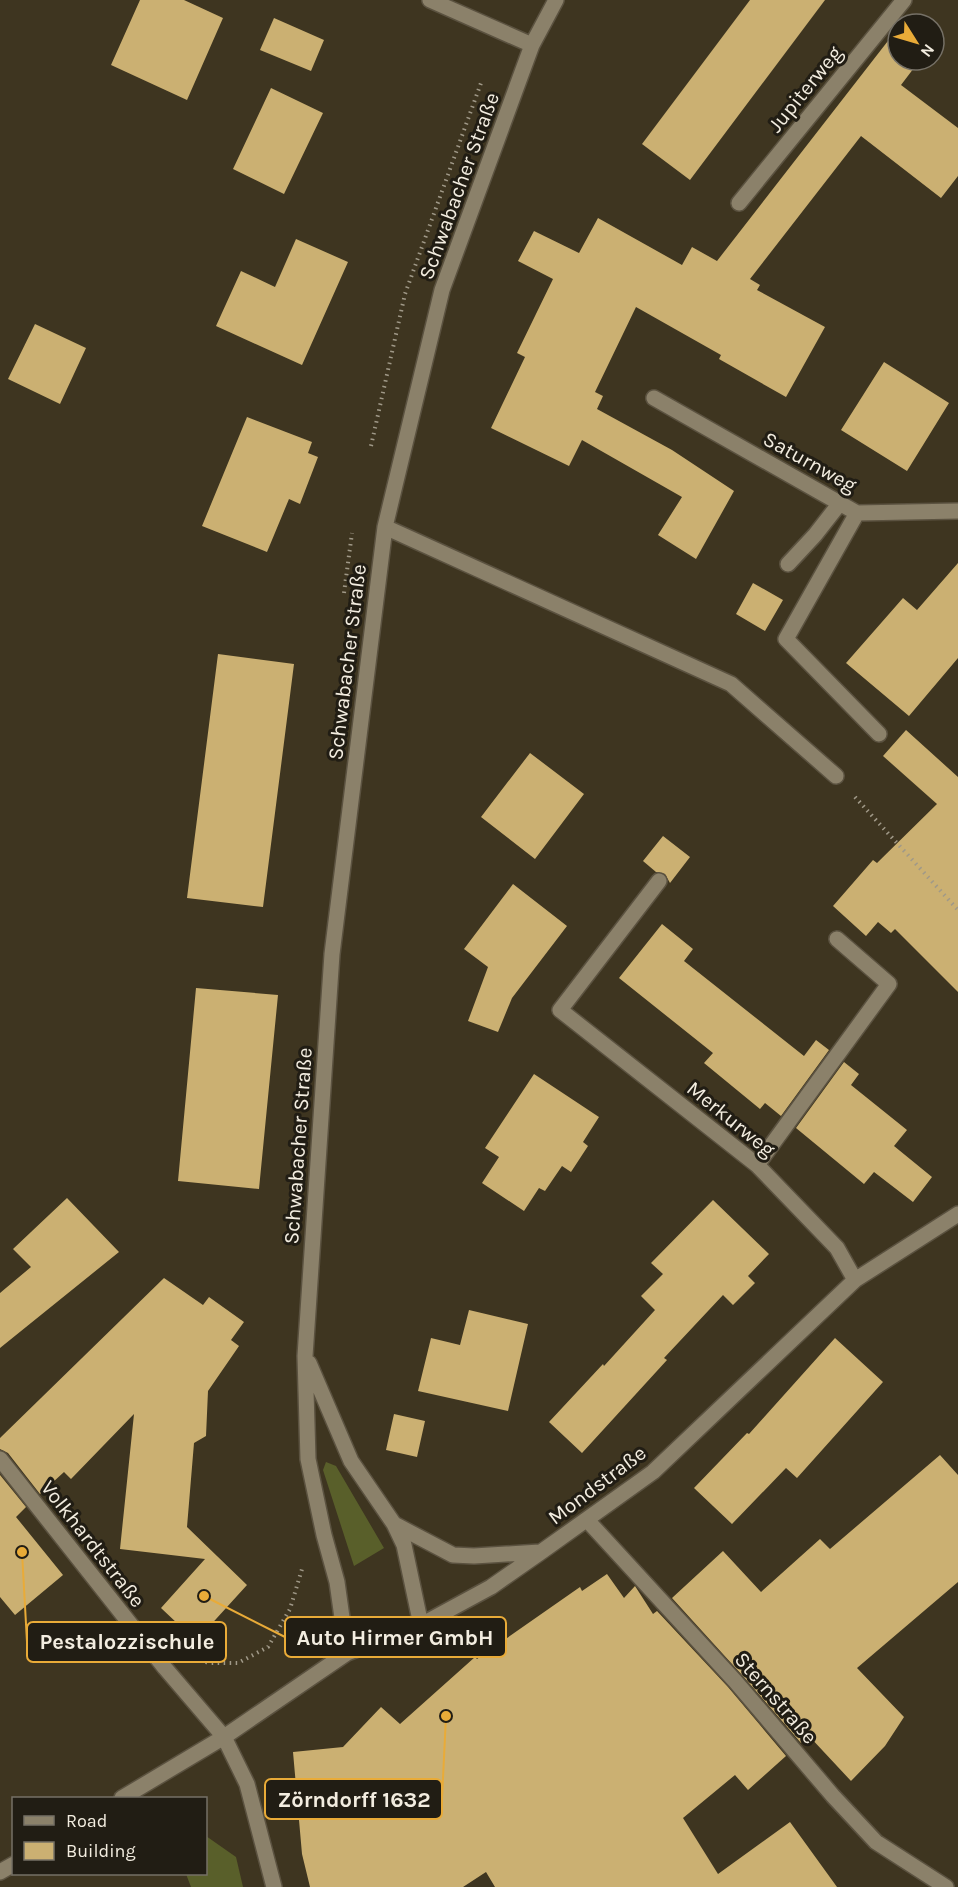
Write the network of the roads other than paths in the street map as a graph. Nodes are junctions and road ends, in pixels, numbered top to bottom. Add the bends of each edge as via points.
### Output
1 (430, 0) edge
2 (556, 0) edge
3 (904, 0) edge
4 (532, 45) junction
5 (740, 203) dead end
6 (654, 398) dead end
7 (840, 503) junction
8 (958, 511) edge
9 (857, 513) junction
10 (385, 527) junction
11 (788, 564) dead end
12 (879, 734) dead end
13 (836, 776) road end
14 (659, 881) dead end
15 (837, 939) dead end
16 (757, 1165) junction
17 (958, 1214) edge
18 (855, 1280) junction
19 (305, 1356) junction
20 (0, 1459) edge
21 (587, 1520) junction
22 (394, 1524) junction
23 (541, 1552) junction
24 (421, 1625) junction
25 (347, 1653) junction
26 (224, 1737) junction
27 (124, 1797) edge
28 (274, 1887) edge
29 (946, 1887) edge

1 - 4 street
2 - 4 street, Schwabacher Straße
3 - 5 street, Jupiterweg
4 - 10 street, Schwabacher Straße via 442,290
6 - 7 street, Saturnweg
7 - 9 street, Saturnweg
7 - 11 street
8 - 9 street, Saturnweg
9 - 12 street via 786,639
10 - 13 street via 731,684
10 - 19 street, Schwabacher Straße via 332,954
14 - 16 street, Merkurweg via 560,1010
15 - 16 street via 889,984
16 - 18 street, Merkurweg via 837,1248
17 - 18 street, Mondstraße
18 - 21 street, Mondstraße via 653,1472
19 - 22 street, Schwabacher Straße via 351,1461
19 - 25 street, Schwabacher Straße via 308,1459 337,1582
20 - 26 street, Volkhardtstraße
21 - 23 street, Mondstraße
21 - 29 street, Sternstraße via 876,1842
22 - 23 street via 453,1555
22 - 24 street, Schwabacher Straße via 404,1545
23 - 24 street, Mondstraße via 491,1587
24 - 25 street, Mondstraße
25 - 26 street, Mondstraße
26 - 27 street, Mondstraße
26 - 28 street, Volkhardtstraße via 247,1784

